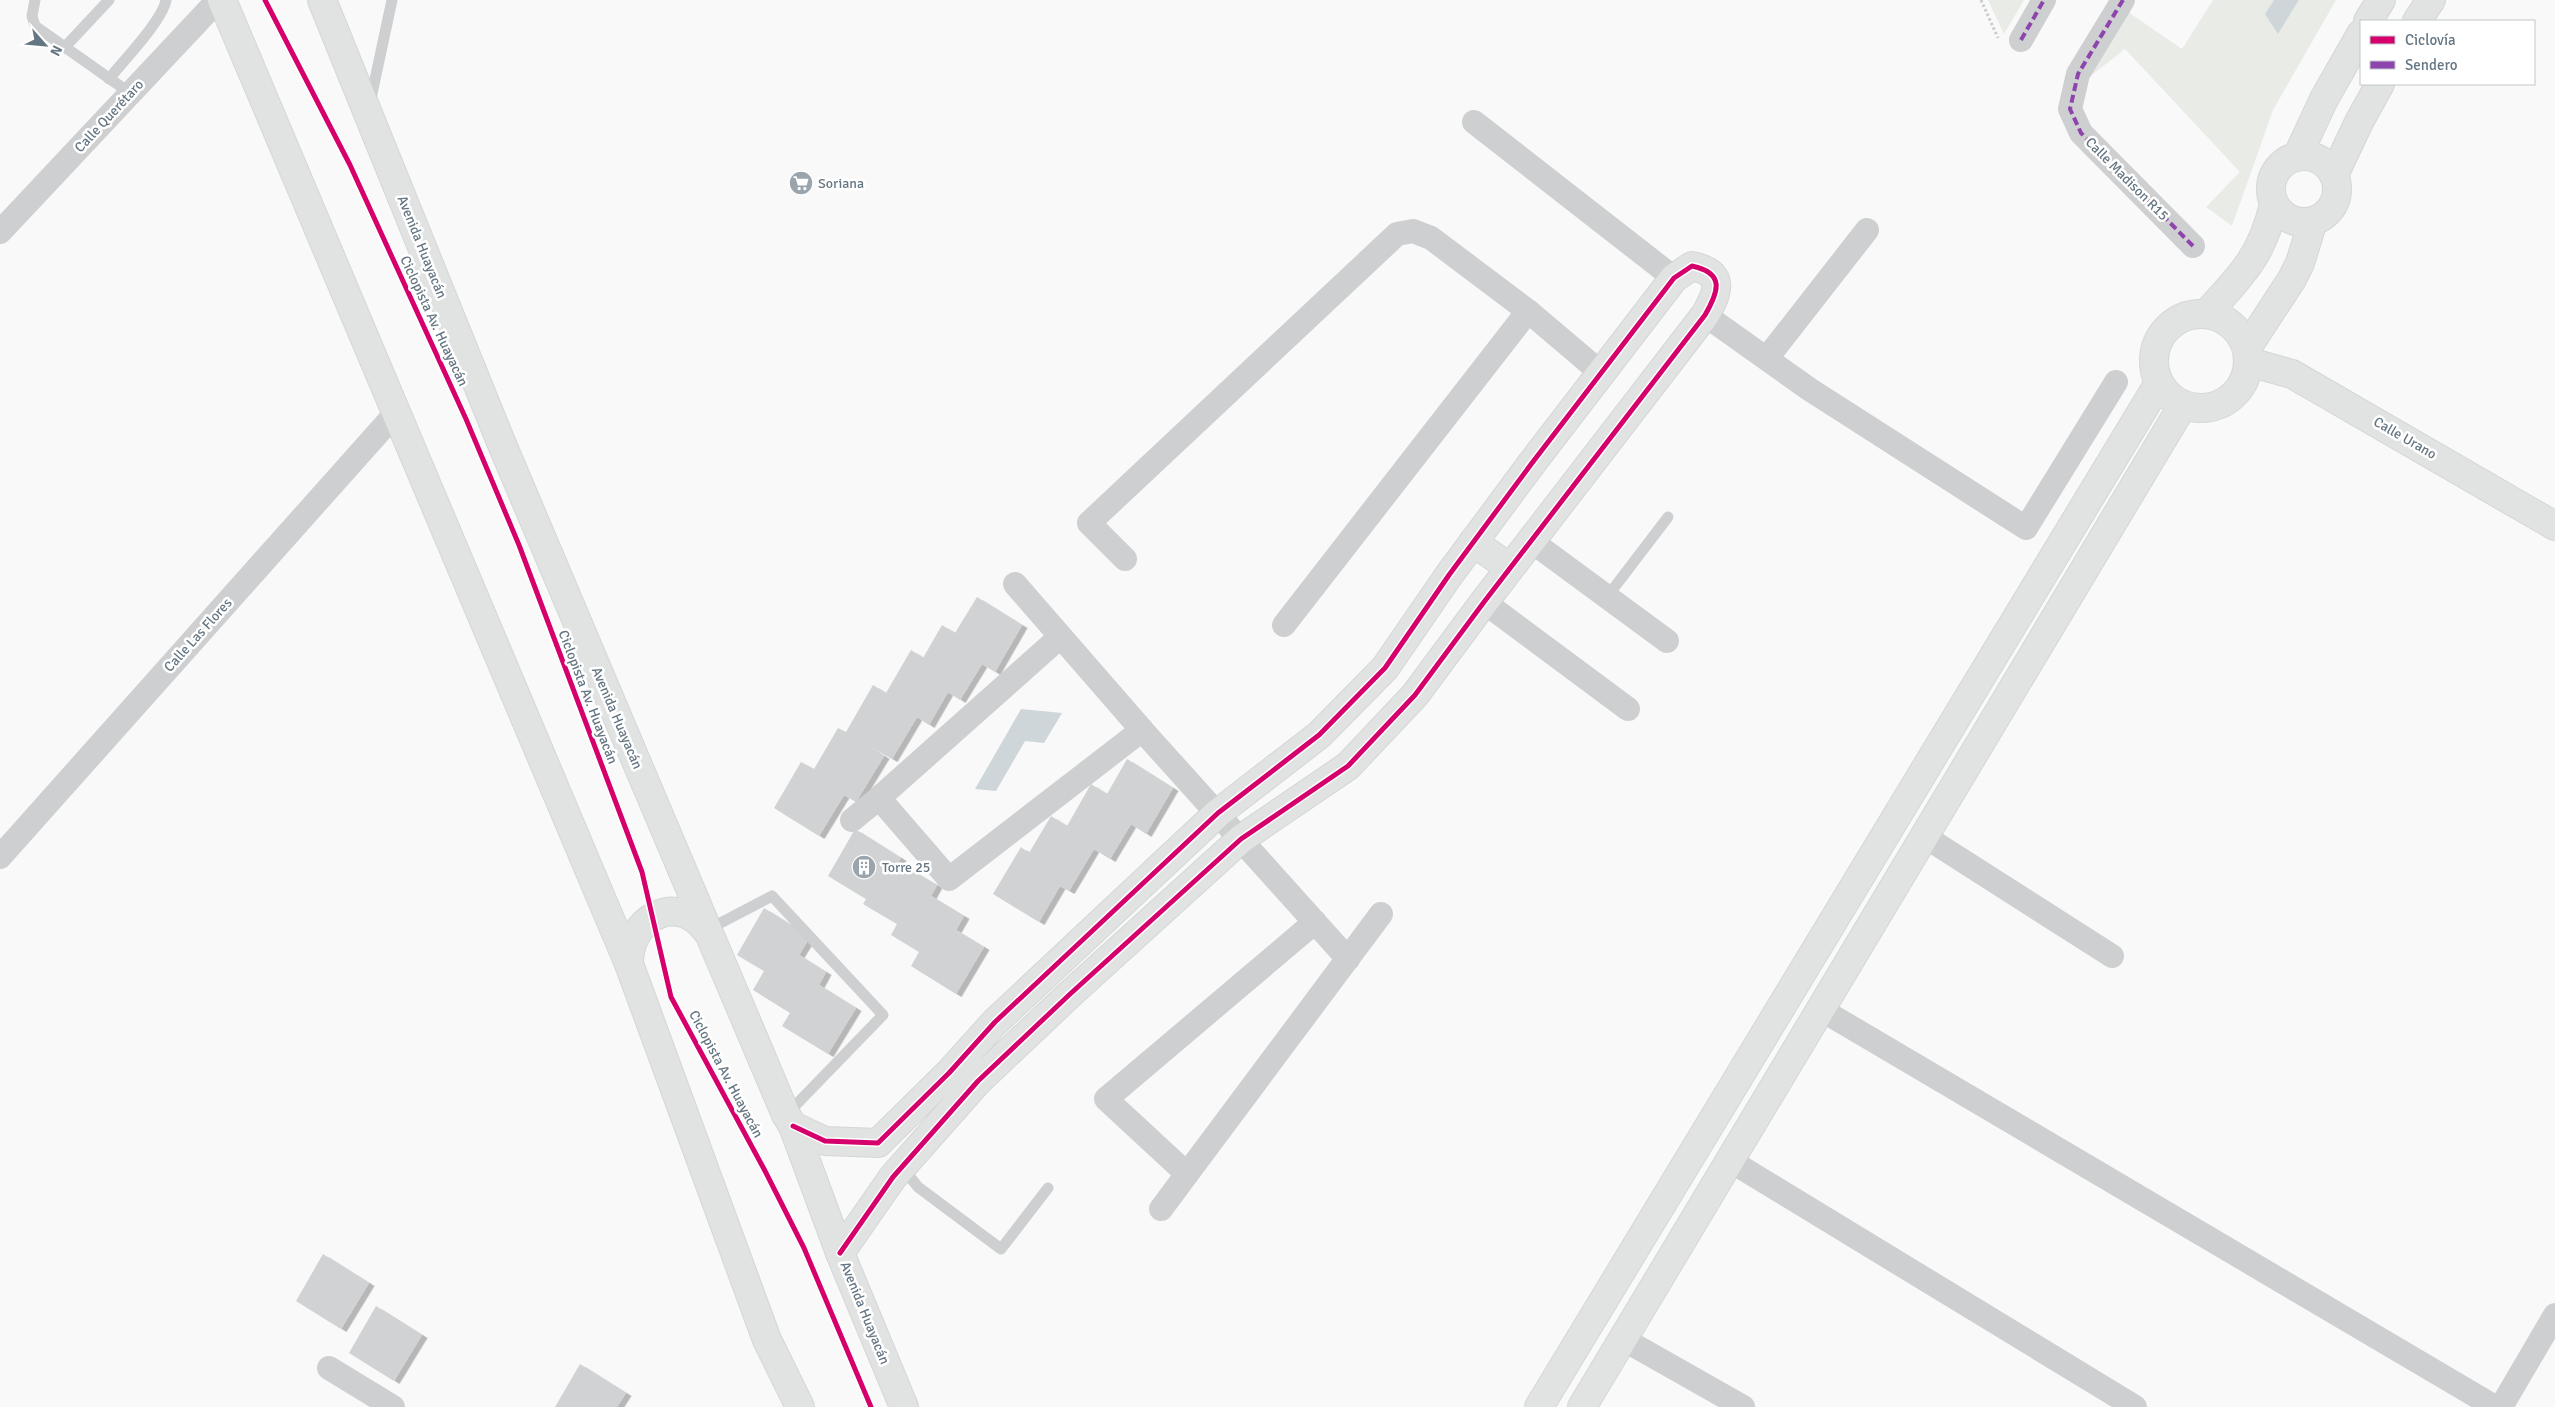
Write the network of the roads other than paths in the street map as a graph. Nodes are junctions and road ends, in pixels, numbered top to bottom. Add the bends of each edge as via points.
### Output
1 (35, 0) edge
2 (109, 0) edge
3 (166, 0) edge
4 (218, 0) edge
5 (222, 0) edge
6 (322, 0) edge
7 (392, 0) edge
8 (2044, 0) edge
9 (2123, 0) edge
10 (2381, 0) edge
11 (2431, 0) edge
12 (2369, 20) edge
13 (2418, 20) edge
14 (2360, 36) edge
15 (2010, 39) road end
16 (64, 48) junction
17 (109, 79) junction
18 (2379, 85) edge
19 (130, 93) junction
20 (368, 112) junction
21 (1474, 122) dead end
22 (2297, 157) junction
23 (2334, 175) junction
24 (2274, 204) junction
25 (2313, 221) junction
26 (1867, 230) dead end
27 (0, 232) edge
28 (2193, 246) dead end
29 (1674, 278) junction
30 (1528, 311) junction
31 (2206, 314) junction
32 (1705, 315) junction
33 (2248, 355) junction
34 (1767, 358) junction
35 (1600, 372) junction
36 (2116, 382) dead end
37 (2159, 383) junction
38 (2183, 406) junction
39 (395, 414) junction
40 (1668, 517) dead end
41 (2555, 526) edge
42 (1531, 541) junction
43 (1473, 542) junction
44 (1125, 558) dead end
45 (1510, 568) junction
46 (1449, 575) junction
47 (1014, 584) dead end
48 (1608, 597) junction
49 (1484, 602) junction
50 (1284, 625) dead end
51 (1060, 637) junction
52 (1667, 641) dead end
53 (1628, 710) dead end
54 (1142, 730) junction
55 (879, 798) junction
56 (1218, 813) junction
57 (852, 820) dead end
58 (1924, 836) junction
59 (1241, 839) junction
60 (0, 857) edge
61 (1381, 914) dead end
62 (1315, 922) junction
63 (706, 930) junction
64 (2112, 956) dead end
65 (1348, 959) junction
66 (629, 964) junction
67 (1820, 1009) junction
68 (995, 1022) junction
69 (1016, 1045) junction
70 (789, 1121) junction
71 (878, 1143) junction
72 (1729, 1160) junction
73 (902, 1167) junction
74 (1187, 1174) junction
75 (1048, 1188) dead end
76 (1160, 1209) dead end
77 (1658, 1212) junction
78 (1688, 1230) junction
79 (840, 1253) junction
80 (2555, 1316) edge
81 (1623, 1338) junction
82 (329, 1368) dead end
83 (892, 1379) junction
84 (394, 1407) edge
85 (800, 1407) edge
86 (879, 1407) edge
87 (904, 1407) edge
88 (1539, 1407) edge
89 (1582, 1407) edge
90 (1744, 1407) edge
91 (2135, 1407) edge
92 (2495, 1407) edge
93 (2500, 1407) edge

1 - 16 lane via 32,16 35,26
2 - 16 lane
3 - 17 lane via 155,21
4 - 19 street, Calle Querétaro
5 - 39 main road
6 - 20 main road, Avenida Huayacán
7 - 20 lane
8 - 15 street
9 - 28 street, Calle Madison R15 via 2078,74 2070,109 2081,133
10 - 12 main road
11 - 13 main road
14 - 22 main road via 2324,99
16 - 17 lane
17 - 19 lane
18 - 23 main road
19 - 27 street, Calle Querétaro
20 - 63 main road, Avenida Huayacán via 504,451
21 - 29 street
22 - 23 main road via 2318,160
22 - 24 main road via 2274,175 2271,190
23 - 25 main road via 2337,189 2334,203
24 - 25 main road via 2290,220
24 - 31 main road via 2264,240 2252,261
25 - 33 main road via 2300,263
26 - 34 street
29 - 32 main road via 1692,266 1713,276 1717,286 1715,298
29 - 35 main road
30 - 35 street
30 - 44 street via 1431,238 1413,232 1397,234 1089,523
30 - 50 street
31 - 33 main road via 2220,317 2232,325 2241,335
31 - 37 main road via 2187,316 2162,334 2154,358
32 - 34 street
32 - 42 main road
33 - 38 main road via 2243,384 2228,401 2213,408
33 - 41 main road, Calle Urano via 2292,374
34 - 36 street via 2026,528
35 - 43 main road
37 - 38 main road
37 - 77 main road
38 - 58 main road
39 - 60 street, Calle Las Flores
39 - 66 main road
40 - 48 lane
42 - 45 main road
42 - 48 street
43 - 45 main road
43 - 46 main road
45 - 49 main road
46 - 49 main road
46 - 56 main road via 1386,668 1319,735
47 - 51 street
48 - 52 street
49 - 53 street
49 - 59 main road via 1415,695 1348,766
51 - 54 street
51 - 55 street
54 - 55 street via 949,880
54 - 56 street
55 - 57 street
56 - 59 street
56 - 68 main road
58 - 64 street
58 - 67 main road
59 - 62 street
59 - 69 main road
61 - 65 street
62 - 65 street
62 - 74 street via 1106,1099
63 - 66 main road via 690,914 675,912 651,918 632,941
63 - 70 main road, Avenida Huayacán
63 - 70 lane via 772,896 883,1015
65 - 74 street
66 - 85 main road via 767,1340
67 - 72 main road
67 - 92 street
68 - 69 main road
68 - 71 main road
69 - 73 main road via 978,1081
70 - 71 main road via 825,1141
70 - 79 main road, Avenida Huayacán
71 - 73 main road via 895,1155
72 - 78 main road
72 - 91 street
73 - 75 lane via 918,1187 1001,1249
73 - 79 main road
74 - 76 street
77 - 78 main road
77 - 88 main road
78 - 81 main road
79 - 83 main road, Avenida Huayacán
80 - 93 street
81 - 89 main road
81 - 90 street
82 - 84 street
83 - 86 main road via 888,1394
83 - 87 main road, Avenida Huayacán

